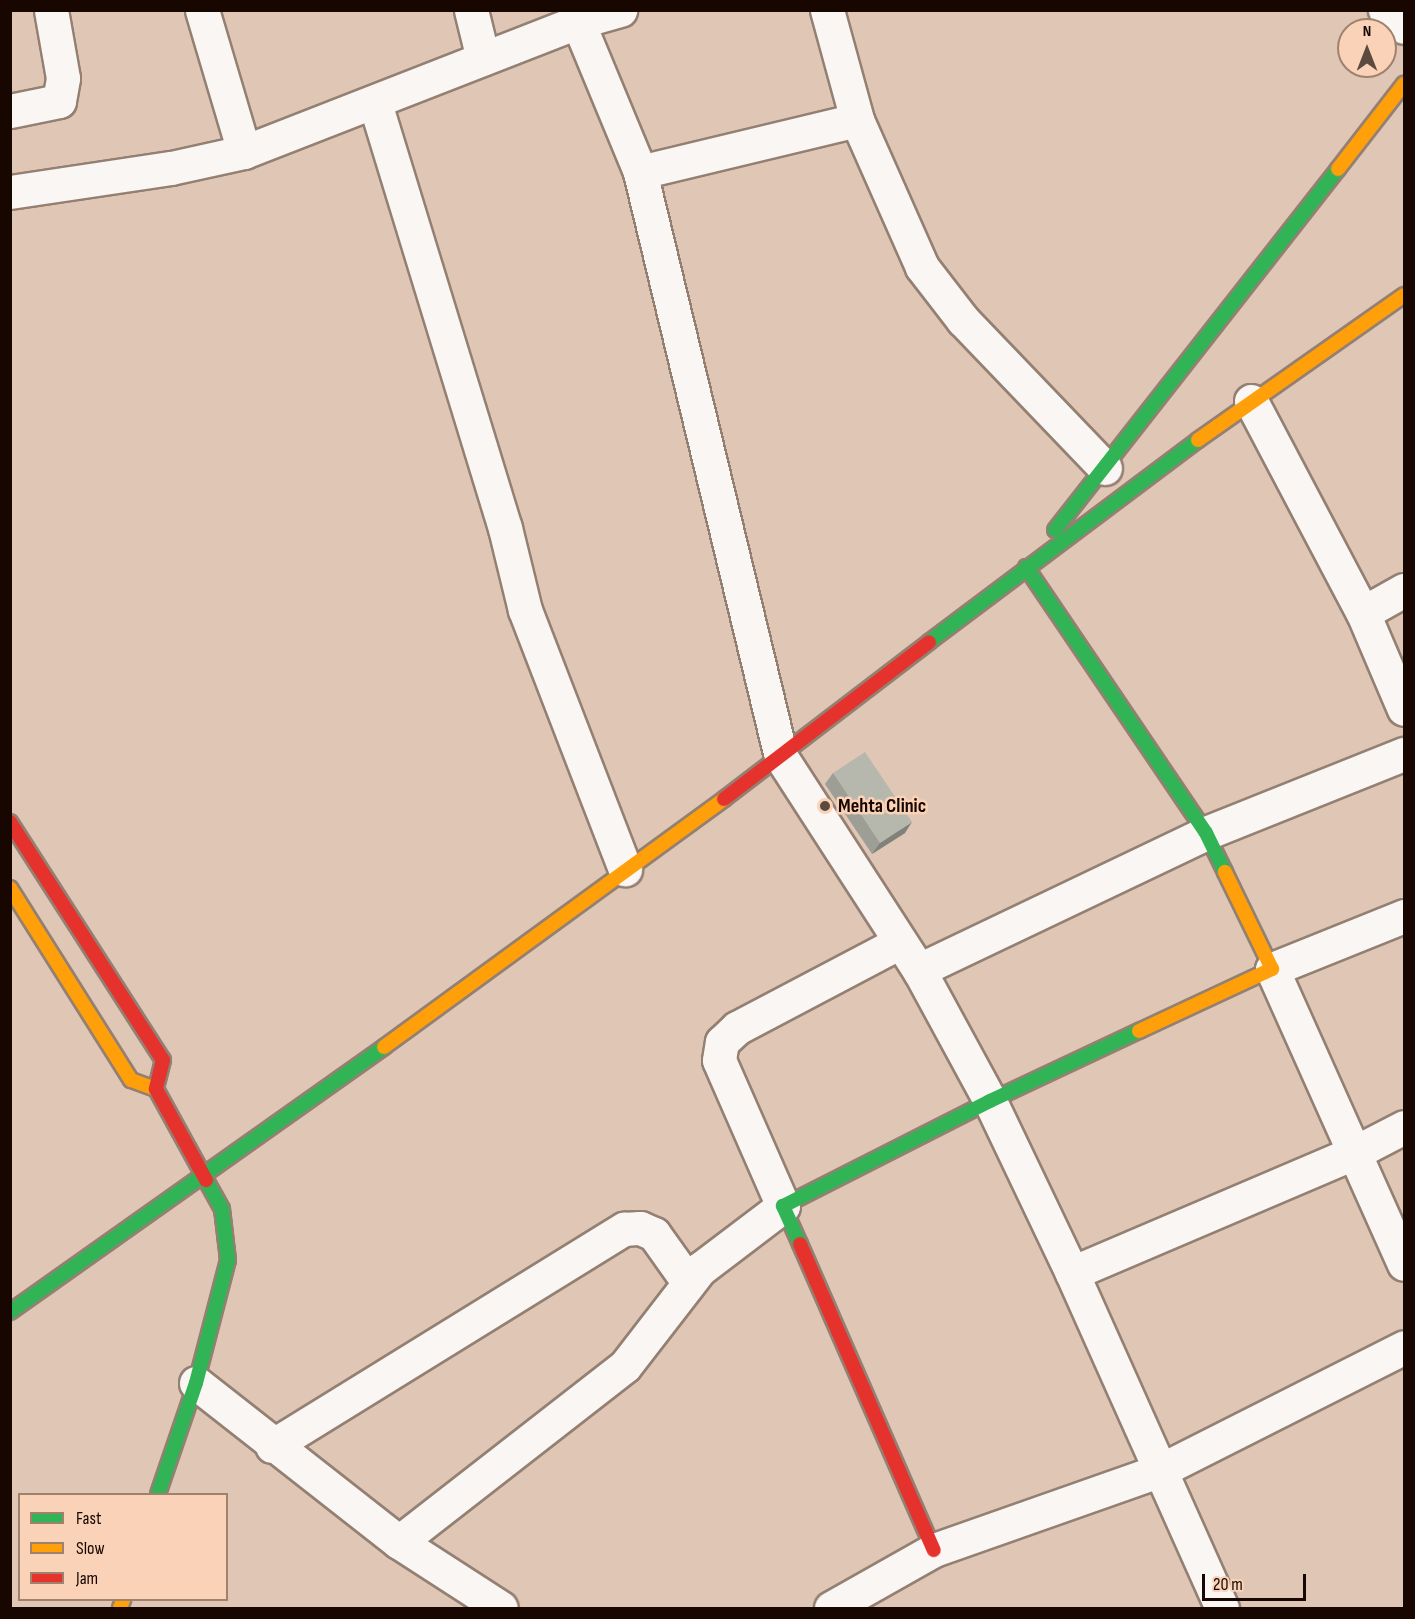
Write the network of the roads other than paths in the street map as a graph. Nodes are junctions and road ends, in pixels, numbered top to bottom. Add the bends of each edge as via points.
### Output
1 (51, 10) edge
2 (202, 10) edge
3 (471, 10) edge
4 (620, 10) edge
5 (827, 10) edge
6 (1385, 10) edge
7 (578, 22) junction
8 (1404, 27) edge
9 (483, 58) junction
10 (1404, 84) edge
11 (375, 103) junction
12 (10, 111) edge
13 (857, 120) junction
14 (244, 152) junction
15 (640, 172) junction
16 (10, 192) edge
17 (1404, 295) edge
18 (1251, 401) junction
19 (1105, 468) junction
20 (1026, 567) junction
21 (1404, 590) edge
22 (1362, 613) junction
23 (1404, 709) edge
24 (1404, 754) edge
25 (781, 757) junction
26 (10, 822) edge
27 (1206, 833) junction
28 (625, 869) junction
29 (10, 888) edge
30 (1404, 916) edge
31 (900, 942) junction
32 (1272, 969) junction
33 (919, 970) junction
34 (156, 1089) junction
35 (990, 1101) junction
36 (1404, 1127) edge
37 (1356, 1152) junction
38 (204, 1178) junction
39 (783, 1206) junction
40 (1404, 1264) edge
41 (1072, 1273) junction
42 (689, 1282) junction
43 (10, 1312) edge
44 (1404, 1347) edge
45 (196, 1383) junction
46 (272, 1446) junction
47 (1161, 1470) junction
48 (158, 1493) edge
49 (399, 1542) junction
50 (934, 1550) junction
51 (501, 1608) edge
52 (831, 1608) edge
53 (1222, 1608) edge

1 - 12 street via 63,78 59,101
2 - 14 street
3 - 9 street
4 - 7 street
5 - 13 street
6 - 8 street
7 - 9 street
7 - 15 street
9 - 11 street
10 - 19 main road
11 - 14 street
11 - 28 street via 505,528 525,610
13 - 15 street
13 - 19 street via 905,232 938,292
14 - 16 street via 171,168
15 - 25 street
17 - 18 main road
18 - 20 main road
18 - 22 street
19 - 20 main road
20 - 25 main road
20 - 27 main road
21 - 22 street
22 - 23 street
24 - 27 street
25 - 28 main road
25 - 31 street
26 - 34 main road via 163,1060
27 - 32 main road
27 - 33 street
28 - 38 main road
29 - 34 main road via 131,1080
30 - 32 street
31 - 33 street
31 - 39 street via 737,1028 723,1042 718,1060
32 - 35 main road
32 - 37 street
33 - 35 street
34 - 38 main road
35 - 39 main road
35 - 41 street
36 - 37 street
37 - 40 street
37 - 41 street
38 - 43 main road
38 - 45 main road via 222,1209 228,1260
39 - 42 street
39 - 50 main road
41 - 47 street
42 - 46 street via 654,1234 640,1228 624,1229
42 - 49 street via 625,1366
44 - 47 street
45 - 46 street
45 - 48 main road
46 - 49 street
47 - 50 street
47 - 53 street
49 - 51 street
50 - 52 street

